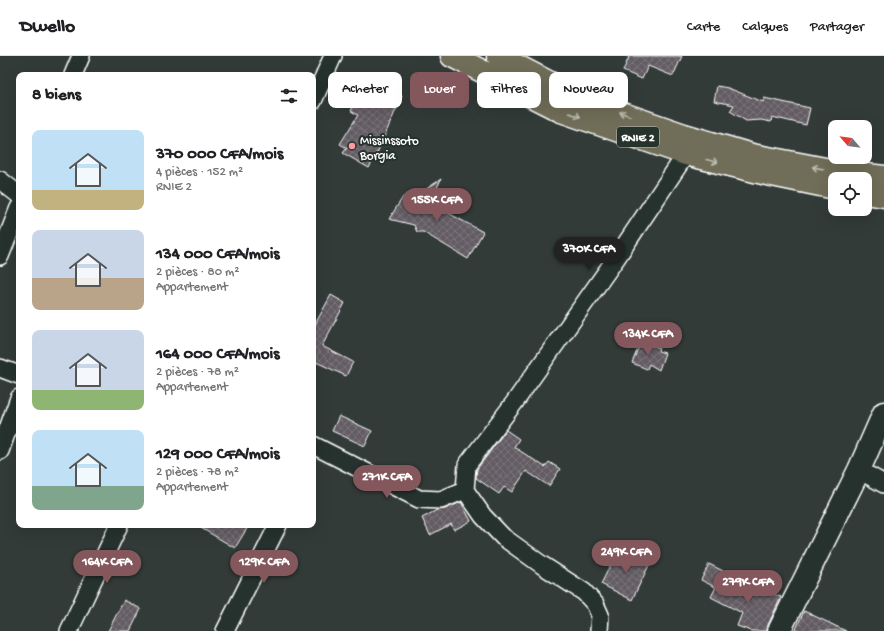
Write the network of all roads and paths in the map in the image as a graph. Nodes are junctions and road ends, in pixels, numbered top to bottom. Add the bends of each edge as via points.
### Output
1 (81, 56) edge
2 (333, 56) edge
3 (452, 56) edge
4 (498, 56) edge
5 (74, 72) edge
6 (316, 94) edge
7 (686, 154) junction
8 (884, 177) edge
9 (0, 180) edge
10 (828, 187) edge
11 (16, 192) edge
12 (872, 194) edge
13 (884, 196) edge
14 (16, 216) edge
15 (0, 256) edge
16 (0, 368) edge
17 (16, 374) edge
18 (16, 406) edge
19 (884, 413) edge
20 (316, 450) edge
21 (0, 451) edge
22 (859, 470) junction
23 (884, 484) edge
24 (465, 490) junction
25 (118, 528) edge
26 (276, 528) edge
27 (69, 631) edge
28 (225, 631) edge
29 (599, 631) edge
30 (779, 631) edge

1 - 5 street
2 - 6 street
3 -> 7 highway, RNIE 2 / RNIE 2 via 561,110
8 -> 4 highway, RNIE 2 / RNIE 2 via 841,172 752,155 684,134 626,115 568,91
7 -> 10 highway, RNIE 2 / RNIE 2
7 - 24 street via 514,403 466,465
9 - 11 street
12 - 13 highway
14 - 15 street
16 - 17 street
18 - 21 street
19 - 22 street
20 - 24 street via 419,499 442,500
22 - 23 street
22 - 30 street
24 - 29 street via 483,516 503,537 584,592 595,604 600,615
25 - 27 street
26 - 28 street

